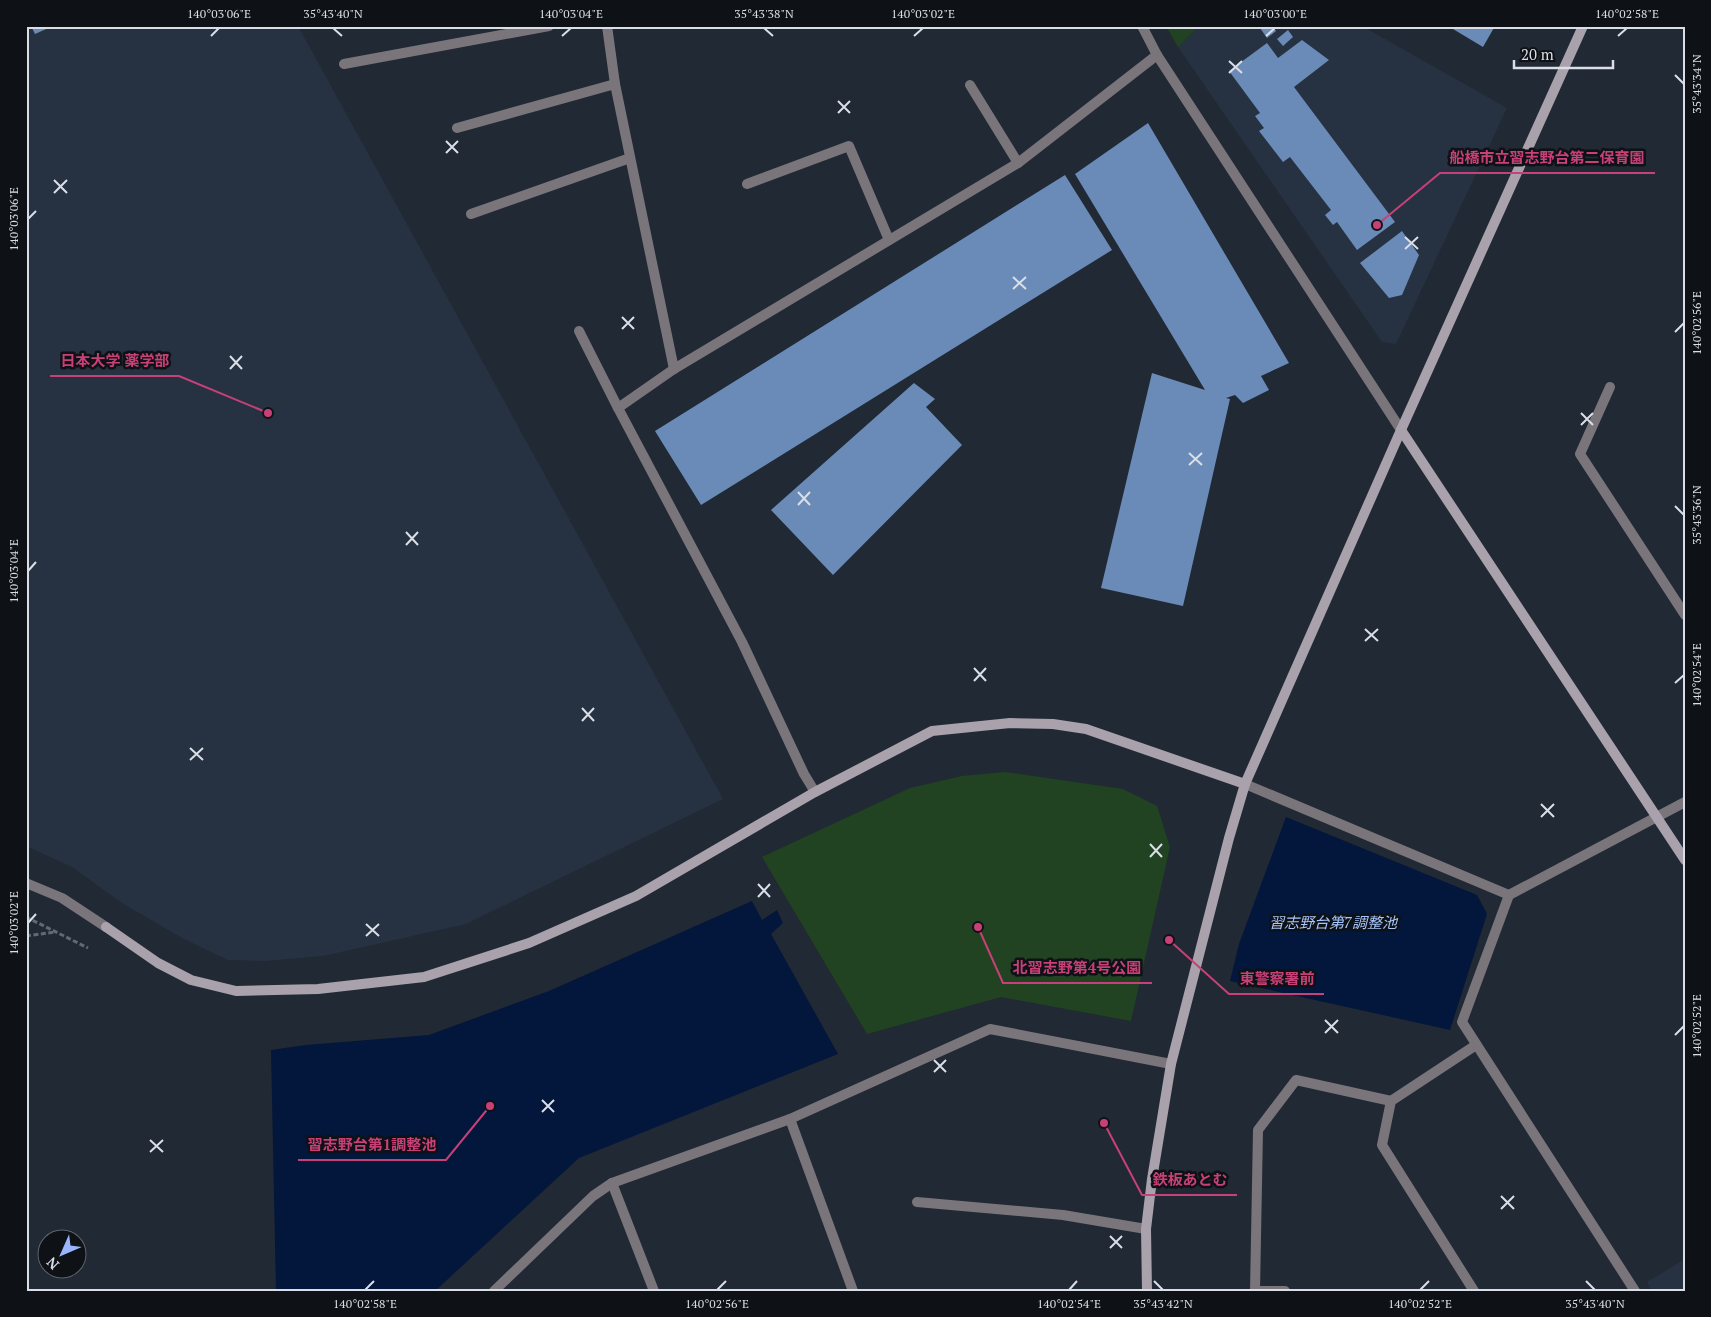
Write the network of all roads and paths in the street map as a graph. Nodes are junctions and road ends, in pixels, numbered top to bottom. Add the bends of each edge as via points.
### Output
1 (549, 26) edge
2 (607, 26) edge
3 (1142, 26) edge
4 (1584, 26) edge
5 (1157, 55) junction
6 (344, 64) dead end
7 (615, 84) junction
8 (970, 85) dead end
9 (457, 128) dead end
10 (630, 158) junction
11 (1018, 163) junction
12 (747, 184) dead end
13 (471, 214) dead end
14 (889, 240) junction
15 (579, 331) dead end
16 (674, 369) junction
17 (1610, 387) dead end
18 (618, 408) junction
19 (1402, 430) junction
20 (1685, 615) edge
21 (1246, 784) junction
22 (815, 792) junction
23 (1685, 802) edge
24 (1657, 816) junction
25 (1685, 860) edge
26 (26, 883) edge
27 (1509, 895) junction
28 (26, 917) edge
29 (56, 932) junction
30 (26, 936) edge
31 (88, 948) dead end
32 (1476, 1045) junction
33 (1171, 1064) junction
34 (1392, 1101) junction
35 (790, 1119) junction
36 (612, 1183) junction
37 (917, 1202) dead end
38 (1146, 1229) junction
39 (494, 1291) edge
40 (654, 1291) edge
41 (854, 1291) edge
42 (1147, 1291) edge
43 (1255, 1291) edge
44 (1285, 1291) edge
45 (1474, 1291) edge
46 (1635, 1291) edge

1 - 6 street
2 - 7 street
3 - 5 street
4 - 19 street
5 - 11 street
5 - 19 street
7 - 9 street
7 - 10 street
8 - 11 street
10 - 13 street
10 - 16 street
11 - 14 street
12 - 14 street via 850,146
14 - 16 street
15 - 18 street
16 - 18 street
17 - 20 street via 1580,454
18 - 22 street via 742,642
19 - 21 street
19 - 24 street
21 - 22 street via 1086,729 1010,723 932,731
21 - 27 street
21 - 33 street
22 - 26 street via 636,896 529,943 424,977 318,990 236,991 191,980 158,963 62,898
23 - 24 street
24 - 25 street
24 - 27 street
27 - 32 street via 1462,1022
28 - 29 path
29 - 30 path
29 - 31 path
32 - 34 street
32 - 46 street
33 - 35 street via 990,1029
33 - 38 street
34 - 43 street via 1296,1080 1258,1130
34 - 45 street via 1382,1145
35 - 36 street
35 - 41 street
36 - 39 street via 593,1196
36 - 40 street
37 - 38 street via 1064,1215
38 - 42 street
43 - 44 street

